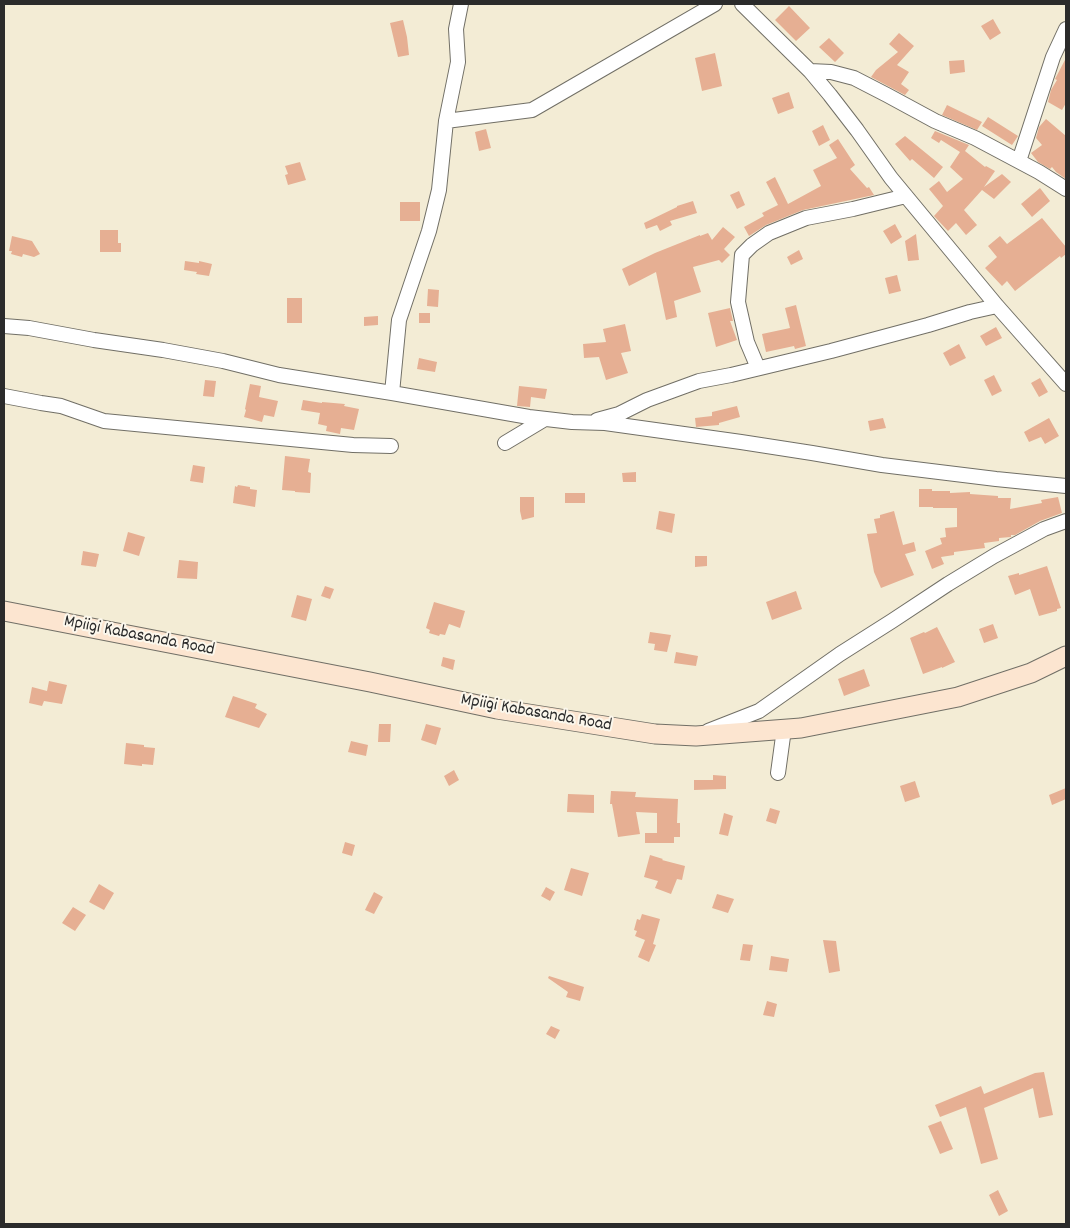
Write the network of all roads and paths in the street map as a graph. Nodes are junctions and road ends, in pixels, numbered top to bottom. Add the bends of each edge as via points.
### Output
1 (461, 4) edge
2 (715, 4) edge
3 (742, 4) edge
4 (1066, 29) edge
5 (810, 72) junction
6 (446, 121) junction
7 (1019, 161) junction
8 (1066, 189) edge
9 (906, 196) junction
10 (997, 306) junction
11 (4, 326) edge
12 (758, 368) junction
13 (1066, 384) edge
14 (392, 393) junction
15 (4, 396) edge
16 (545, 419) junction
17 (592, 422) junction
18 (505, 443) dead end
19 (391, 446) dead end
20 (1066, 486) edge
21 (1066, 521) edge
22 (4, 611) edge
23 (1066, 656) edge
24 (784, 729) junction
25 (696, 736) junction
26 (778, 773) dead end

1 - 6 street via 456,29 458,62
2 - 6 street via 532,110
3 - 5 street
4 - 7 street via 1053,57
5 - 7 street via 832,72 854,78
5 - 9 street
6 - 14 street via 439,190 399,320
7 - 8 street
9 - 10 street
9 - 12 street via 806,218 769,233 742,255 738,302 747,342
10 - 12 street
10 - 13 street
11 - 14 street via 163,350 279,375
12 - 17 street via 676,388 619,414
14 - 16 street
15 - 19 street via 61,406 104,421
16 - 17 street
16 - 18 street
17 - 20 street via 882,465
21 - 25 street via 1044,529 948,584 759,711
22 - 25 main road, Mpiigi Kabasanda Road via 497,709 656,734
23 - 24 main road, Mpiigi Kabasanda Road via 1031,673 958,696
24 - 25 main road, Mpiigi Kabasanda Road
24 - 26 street

